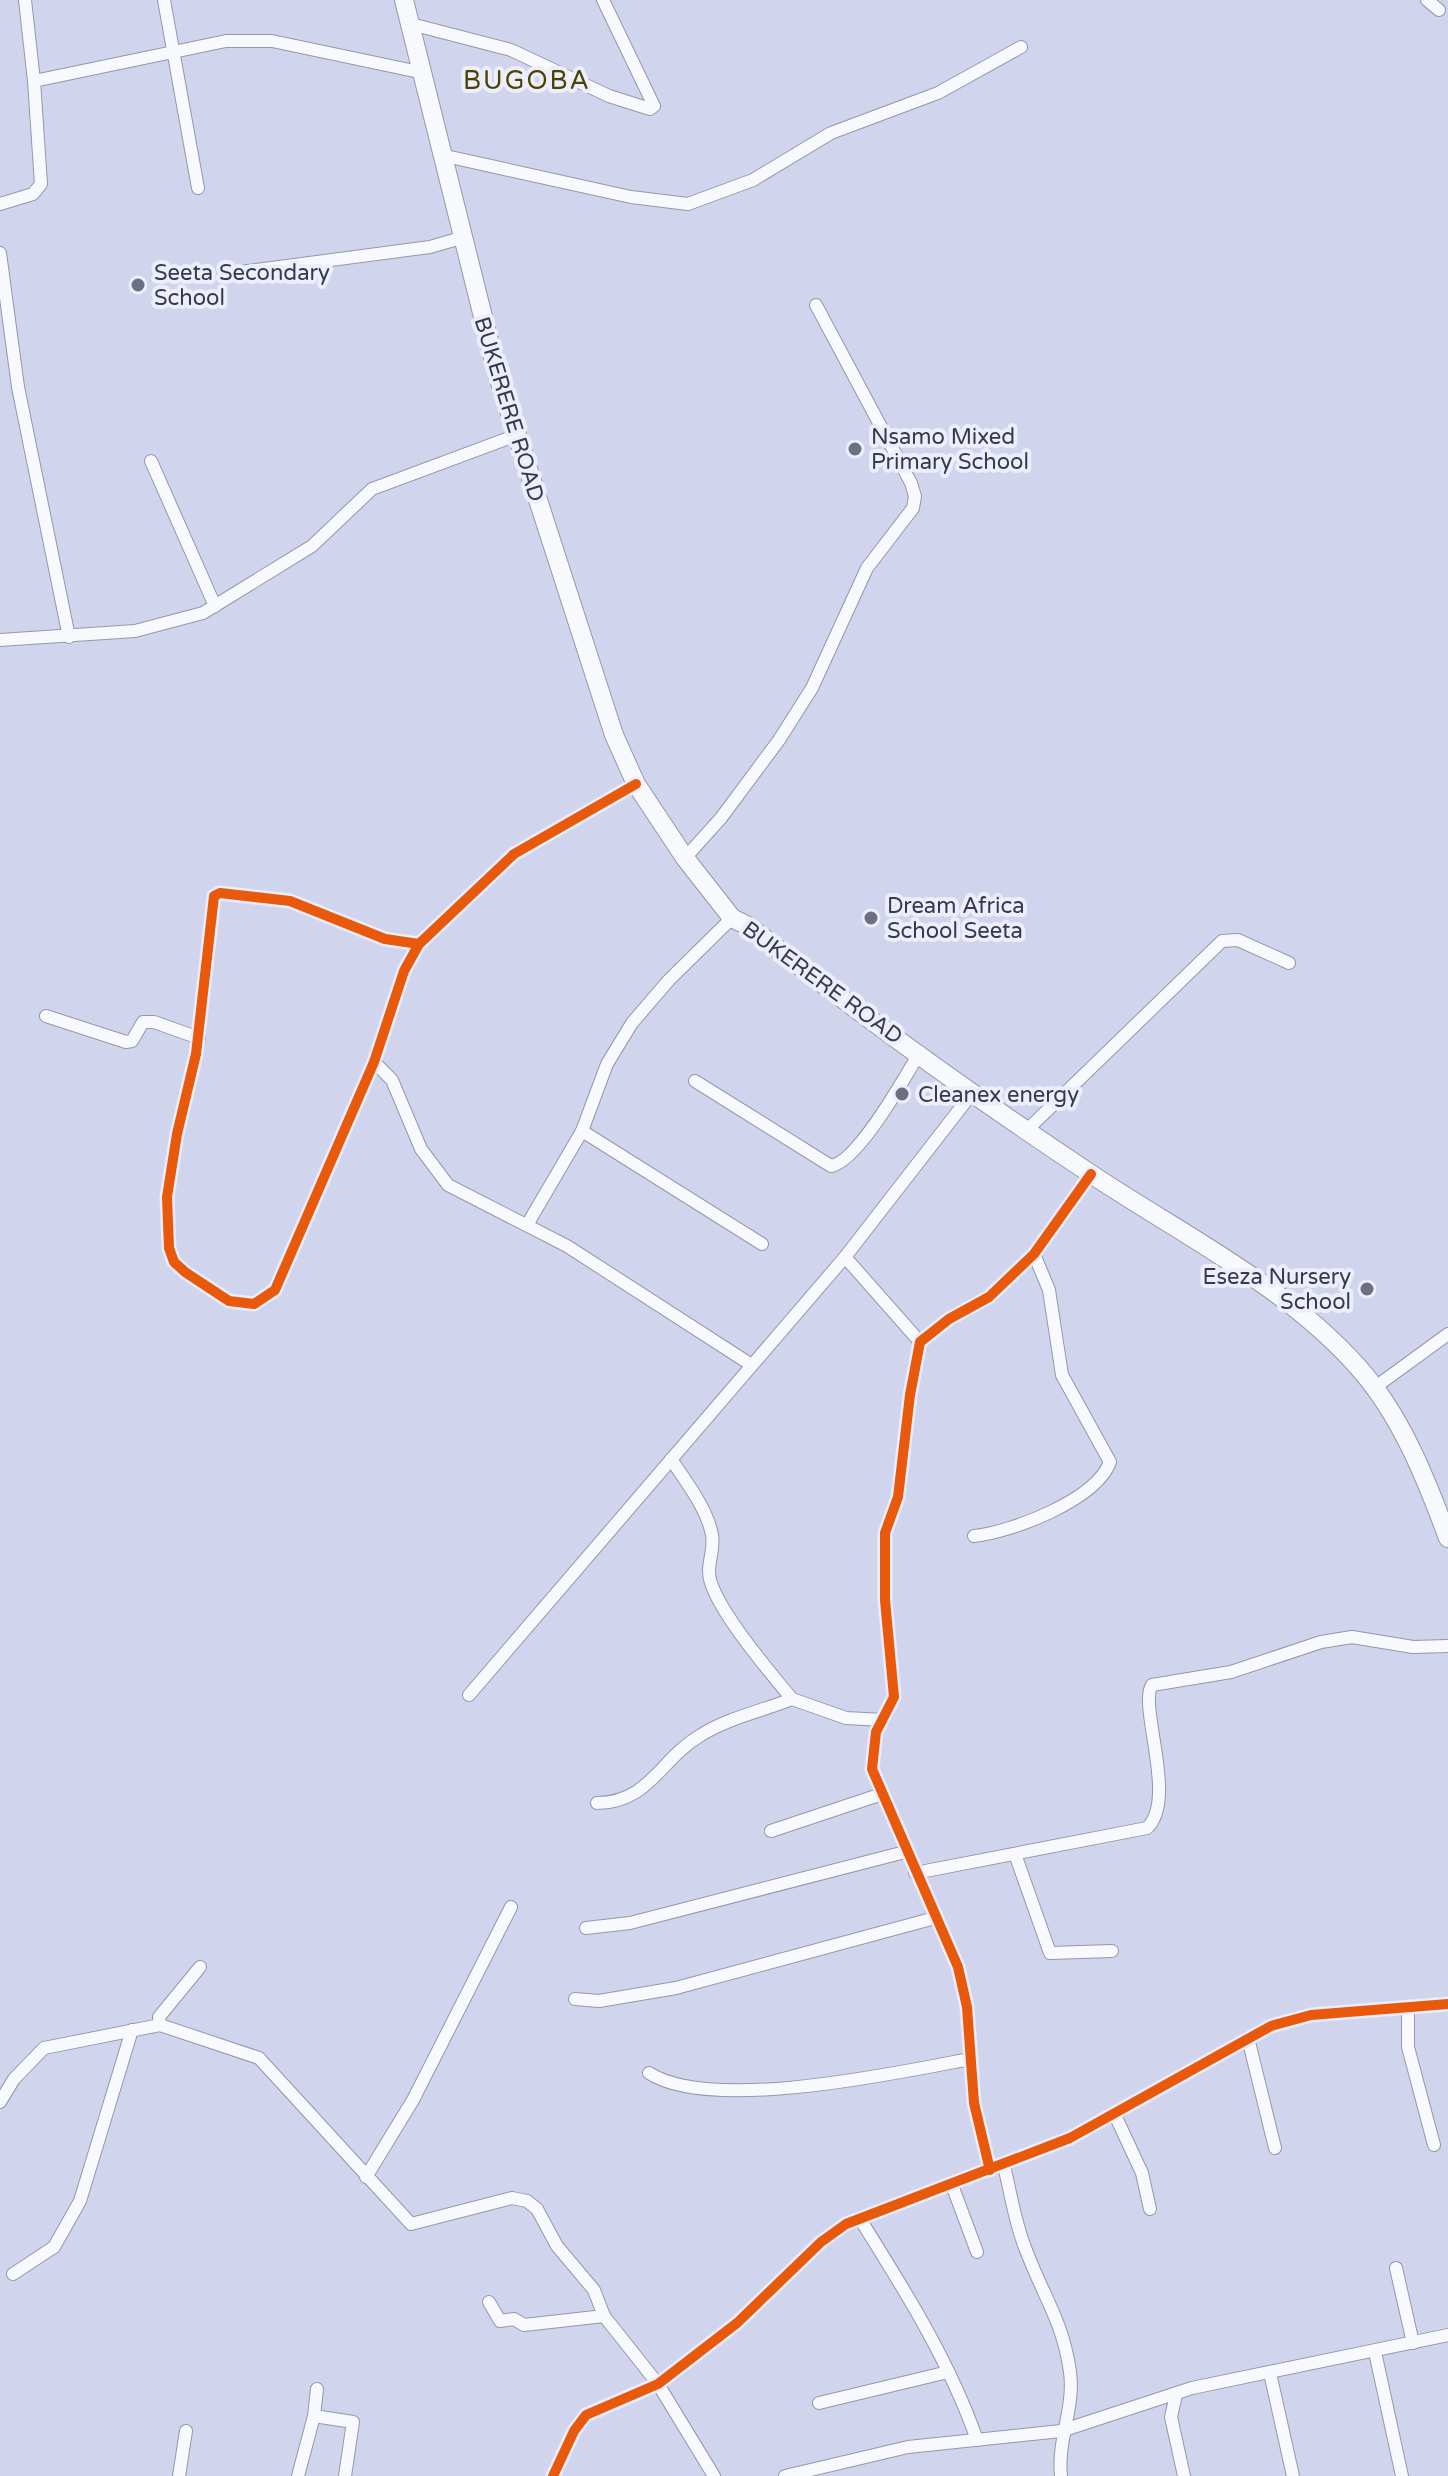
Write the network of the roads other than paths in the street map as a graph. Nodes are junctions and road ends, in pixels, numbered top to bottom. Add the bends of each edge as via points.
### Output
1 (25, 0) edge
2 (164, 0) edge
3 (404, 0) edge
4 (603, 0) edge
5 (1427, 0) edge
6 (1439, 10) dead end
7 (411, 24) junction
8 (1021, 47) dead end
9 (172, 52) junction
10 (424, 73) junction
11 (34, 81) junction
12 (441, 155) junction
13 (198, 188) dead end
14 (0, 204) edge
15 (461, 238) junction
16 (0, 253) edge
17 (241, 272) dead end
18 (816, 305) dead end
19 (517, 435) junction
20 (151, 461) dead end
21 (215, 606) junction
22 (69, 637) junction
23 (0, 640) edge
24 (636, 784) junction
25 (685, 858) junction
26 (732, 918) junction
27 (419, 944) junction
28 (1289, 963) dead end
29 (46, 1016) dead end
30 (199, 1038) junction
31 (920, 1052) junction
32 (374, 1062) junction
33 (695, 1081) dead end
34 (973, 1092) junction
35 (1028, 1129) junction
36 (582, 1131) junction
37 (1091, 1174) junction
38 (527, 1225) junction
39 (762, 1244) dead end
40 (1034, 1254) junction
41 (845, 1257) junction
42 (1448, 1334) edge
43 (920, 1342) junction
44 (750, 1364) junction
45 (1374, 1388) junction
46 (671, 1459) junction
47 (974, 1536) dead end
48 (1448, 1538) edge
49 (1448, 1646) edge
50 (469, 1695) dead end
51 (792, 1699) junction
52 (883, 1720) junction
53 (882, 1794) junction
54 (597, 1803) dead end
55 (771, 1831) dead end
56 (905, 1852) junction
57 (1015, 1854) junction
58 (915, 1873) junction
59 (511, 1907) dead end
60 (935, 1918) junction
61 (586, 1928) dead end
62 (1112, 1951) dead end
63 (200, 1967) dead end
64 (575, 1999) dead end
65 (1448, 2004) edge
66 (1408, 2009) junction
67 (160, 2025) junction
68 (132, 2030) junction
69 (1248, 2038) junction
70 (970, 2059) junction
71 (649, 2073) dead end
72 (0, 2102) edge
73 (1115, 2115) junction
74 (1434, 2145) dead end
75 (1275, 2148) dead end
76 (1004, 2166) junction
77 (990, 2170) junction
78 (366, 2177) junction
79 (952, 2185) junction
80 (1150, 2209) dead end
81 (860, 2219) junction
82 (977, 2252) dead end
83 (1396, 2268) dead end
84 (13, 2274) dead end
85 (489, 2302) dead end
86 (604, 2316) junction
87 (1448, 2335) edge
88 (1413, 2343) junction
89 (1375, 2352) junction
90 (948, 2372) junction
91 (1270, 2373) junction
92 (658, 2384) junction
93 (317, 2389) dead end
94 (1176, 2395) junction
95 (819, 2403) dead end
96 (314, 2416) junction
97 (186, 2431) dead end
98 (1061, 2431) junction
99 (977, 2440) junction
100 (179, 2476) edge
101 (298, 2476) edge
102 (345, 2476) edge
103 (553, 2476) edge
104 (714, 2476) edge
105 (785, 2476) edge
106 (1061, 2476) edge
107 (1184, 2476) edge
108 (1293, 2476) edge
109 (1402, 2476) edge

1 - 11 street
2 - 9 street
3 - 7 main road, BUKERERE ROAD
4 - 7 street via 654,106 650,109 609,96 511,50
5 - 6 street
7 - 10 main road, BUKERERE ROAD
8 - 12 street via 938,93 831,133 753,180 688,204 631,197
9 - 10 street via 226,41 272,41
9 - 11 street
9 - 13 street
10 - 12 main road, BUKERERE ROAD
11 - 14 street via 41,184 33,194
12 - 15 main road, BUKERERE ROAD
15 - 17 street via 430,247
15 - 19 main road, BUKERERE ROAD
16 - 22 street via 18,387
18 - 25 street via 911,483 913,508 867,568 812,688 779,740
19 - 21 street via 372,489 312,546
19 - 24 main road, BUKERERE ROAD via 614,735
20 - 21 street
21 - 22 street via 173,623
22 - 23 street
24 - 25 main road, BUKERERE ROAD
24 - 27 street via 514,854
25 - 26 main road, BUKERERE ROAD
26 - 31 main road, BUKERERE ROAD
26 - 36 street via 632,1023 607,1064
27 - 30 street via 372,934 290,901 217,893
27 - 32 street via 404,971
28 - 35 street via 1238,940 1222,941
29 - 30 street via 126,1042 143,1022
30 - 32 street via 167,1197 169,1248 185,1272 243,1305 263,1301 275,1290
31 - 33 street via 877,1122 842,1162 831,1166
31 - 34 main road, BUKERERE ROAD
32 - 38 street via 392,1080 421,1149 448,1185
34 - 35 main road, BUKERERE ROAD
34 - 41 street
35 - 37 main road, BUKERERE ROAD
36 - 38 street
36 - 39 street
37 - 40 street
37 - 45 main road, BUKERERE ROAD via 1298,1313 1323,1332
38 - 44 street
40 - 43 street via 989,1297
40 - 47 street via 1049,1290 1062,1375 1110,1462 1105,1474 1057,1508 995,1534
41 - 43 street
41 - 44 street
42 - 45 street
43 - 52 street via 896,1507 885,1533 894,1697
44 - 46 street
45 - 48 main road, BUKERERE ROAD via 1417,1462
46 - 50 street
46 - 51 street via 712,1535 708,1568 713,1589
49 - 57 street via 1413,1647 1352,1637 1231,1672 1152,1685 1147,1699 1158,1751 1154,1822 1147,1828
51 - 52 street via 846,1718
51 - 54 street via 701,1734 631,1798
52 - 53 street via 874,1740 872,1769
53 - 55 street
53 - 56 street
56 - 58 street
56 - 61 street via 630,1923
57 - 58 street
57 - 62 street via 1050,1953
58 - 60 street
59 - 78 street via 413,2100
60 - 64 street via 676,1988 599,2001
60 - 70 street via 964,1987
63 - 67 street via 159,2017
65 - 66 street
66 - 69 street via 1311,2015
66 - 74 street via 1408,2047
67 - 68 street
67 - 78 street via 259,2058
68 - 72 street via 44,2048
68 - 84 street via 80,2201 54,2247
69 - 73 street
69 - 75 street
70 - 71 street via 868,2078 778,2087 689,2088
70 - 77 street
73 - 76 street
73 - 80 street via 1142,2173
76 - 77 street
76 - 98 street via 1022,2240 1051,2301 1066,2349 1070,2407
77 - 79 street
78 - 86 street via 411,2224 502,2200 527,2201 594,2290
79 - 81 street
79 - 82 street
81 - 90 street
81 - 92 street via 821,2242 737,2323
83 - 88 street
85 - 86 street via 500,2321 514,2319 524,2325
86 - 92 street
87 - 88 street
88 - 89 street
89 - 91 street
89 - 109 street
90 - 95 street
90 - 99 street
91 - 94 street
91 - 108 street
92 - 103 street via 586,2415
92 - 104 street
93 - 96 street
94 - 98 street
94 - 107 street via 1171,2417
96 - 101 street
96 - 102 street via 353,2422
97 - 100 street
98 - 99 street
98 - 106 street
99 - 105 street via 908,2447

